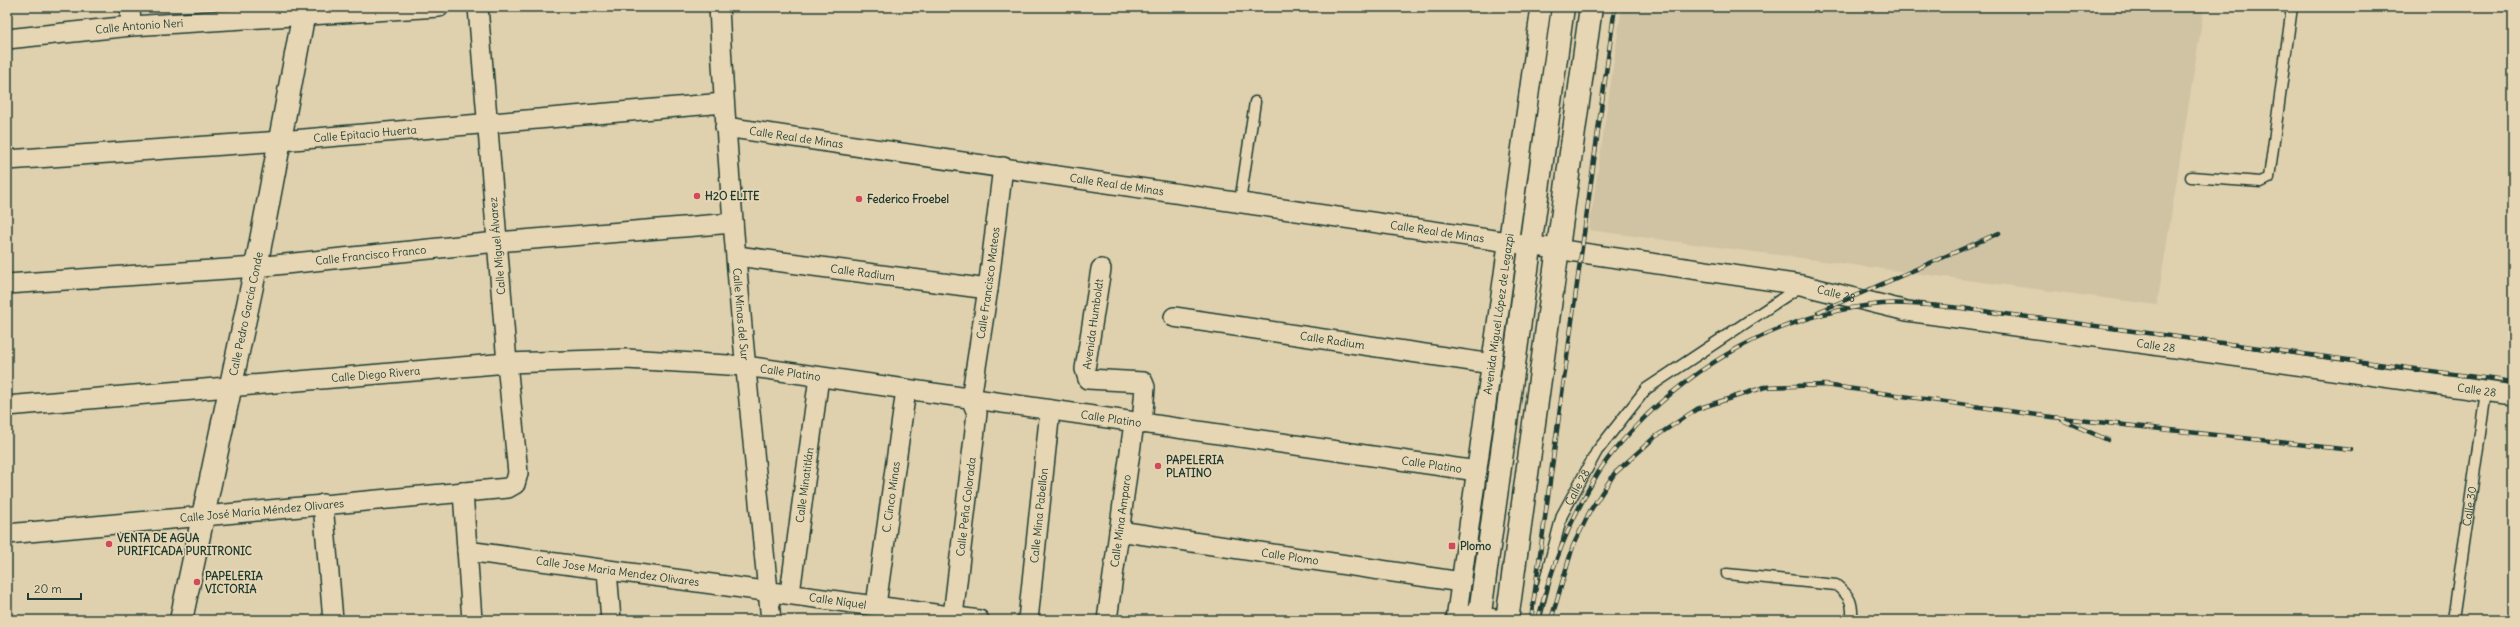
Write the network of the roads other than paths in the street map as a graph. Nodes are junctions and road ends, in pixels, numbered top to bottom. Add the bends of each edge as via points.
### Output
1 (130, 7) edge
2 (439, 7) edge
3 (478, 7) edge
4 (719, 7) edge
5 (1541, 7) edge
6 (1563, 7) edge
7 (1591, 7) edge
8 (2292, 7) edge
9 (305, 11) edge
10 (132, 26) junction
11 (7, 40) edge
12 (1255, 102) dead end
13 (724, 103) junction
14 (487, 121) junction
15 (725, 127) junction
16 (281, 141) junction
17 (7, 160) edge
18 (1003, 167) junction
19 (2191, 177) dead end
20 (1240, 202) junction
21 (734, 223) junction
22 (497, 242) junction
23 (1520, 243) junction
24 (1558, 249) junction
25 (736, 256) junction
26 (256, 267) junction
27 (1100, 269) dead end
28 (7, 284) edge
29 (1801, 285) junction
30 (988, 289) junction
31 (1174, 317) dead end
32 (506, 363) junction
33 (1492, 364) junction
34 (745, 366) junction
35 (819, 377) junction
36 (1143, 382) joint
37 (230, 388) junction
38 (906, 390) junction
39 (2486, 392) junction
40 (2513, 395) edge
41 (971, 399) junction
42 (7, 406) edge
43 (1050, 410) junction
44 (1138, 423) junction
45 (1477, 471) junction
46 (515, 484) joint
47 (463, 492) junction
48 (323, 504) junction
49 (204, 515) junction
50 (7, 530) edge
51 (1119, 530) junction
52 (467, 551) junction
53 (607, 571) junction
54 (1727, 574) dead end
55 (1462, 582) junction
56 (768, 591) junction
57 (790, 593) junction
58 (876, 605) junction
59 (953, 616) junction
60 (1457, 617) edge
61 (1479, 618) edge
62 (181, 620) edge
63 (333, 620) edge
64 (472, 620) edge
65 (611, 620) edge
66 (771, 620) edge
67 (979, 620) edge
68 (1028, 620) edge
69 (1107, 620) edge
70 (1502, 620) edge
71 (1507, 620) edge
72 (1535, 620) edge
73 (1852, 620) edge
74 (2454, 620) edge

1 - 10 street
2 - 9 street, Calle Antonio Neri
3 - 14 street, Calle Miguel Álvarez
4 - 13 street, Calle Minas del Sur
5 - 23 street, Avenida Miguel López de Legazpi
6 - 23 main road, Avenida Miguel López de Legazpi
7 - 24 main road
8 - 19 lane via 2269,178 2261,182
9 - 10 street, Calle Antonio Neri
9 - 16 main road, Calle Pedro García Conde
10 - 11 street, Calle Antonio Neri
12 - 20 lane
13 - 14 street, Calle Epitacio Huerta
13 - 15 street, Calle Minas del Sur
14 - 16 street, Calle Epitacio Huerta
14 - 22 street, Calle Miguel Álvarez
15 - 18 street, Calle Real de Minas
15 - 21 street, Calle Minas del Sur
16 - 17 street, Calle Epitacio Huerta
16 - 26 main road, Calle Pedro García Conde
18 - 20 street, Calle Real de Minas
18 - 30 street, Calle Francisco Mateos
20 - 23 street, Calle Real de Minas
21 - 22 street, Calle Francisco Franco
21 - 25 street, Calle Minas del Sur
22 - 26 street, Calle Francisco Franco
22 - 32 street, Calle Miguel Álvarez
23 - 24 street, Calle Real de Minas
23 - 33 street, Avenida Miguel López de Legazpi
23 - 61 main road, Avenida Miguel López de Legazpi
24 - 29 street, Calle 28
24 - 71 main road
25 - 30 street, Calle Radium
25 - 34 street, Calle Minas del Sur
26 - 28 street, Calle Francisco Franco
26 - 37 main road, Calle Pedro García Conde
27 - 36 street, Avenida Humboldt via 1085,369 1088,379
29 - 39 street, Calle 28 via 1907,311
29 - 72 lane, Calle 28 via 1646,389 1597,451 1562,515
30 - 41 street, Calle Francisco Mateos
31 - 33 street, Calle Radium
32 - 34 street, Calle Diego Rivera via 626,359
32 - 37 street, Calle Diego Rivera
32 - 46 street, Calle Miguel Álvarez via 518,473
33 - 45 street, Avenida Miguel López de Legazpi
34 - 35 street, Calle Platino
34 - 56 street, Calle Minas del Sur
35 - 38 street, Calle Platino
35 - 57 street, Calle Minatitlán
36 - 44 street, Calle Mina Amparo via 1145,387
37 - 42 street, Calle Diego Rivera
37 - 49 main road, Calle Pedro García Conde
38 - 41 street, Calle Platino
38 - 58 street, C. Cinco Minas
39 - 40 street, Calle 28
39 - 74 lane, Calle 30
41 - 43 street, Calle Platino
41 - 59 street, Calle Peña Colorada via 977,413
43 - 44 street, Calle Platino
43 - 68 street, Calle Mina Pabellón
44 - 45 street, Calle Platino
44 - 51 street, Calle Mina Amparo
45 - 55 street, Avenida Miguel López de Legazpi
46 - 47 street, Calle José María Méndez Olivares via 508,488
47 - 48 street, Calle José María Méndez Olivares
47 - 52 street
48 - 49 street, Calle José María Méndez Olivares
48 - 63 street
49 - 50 street, Calle José María Méndez Olivares
49 - 62 main road, Calle Pedro García Conde
51 - 55 street, Calle Plomo
51 - 69 street, Calle Mina Amparo
52 - 53 street, Calle Jose Maria Mendez Olivares
52 - 64 street
53 - 56 street, Calle Jose Maria Mendez Olivares
53 - 65 street
54 - 73 lane via 1836,585 1853,605
55 - 60 street, Avenida Miguel López de Legazpi
56 - 57 street, Calle Níquel
56 - 66 street, Calle Minas del Sur
57 - 58 street, Calle Níquel
58 - 59 street, Calle Níquel
59 - 67 street, Calle Níquel
60 - 61 street
61 - 70 street

